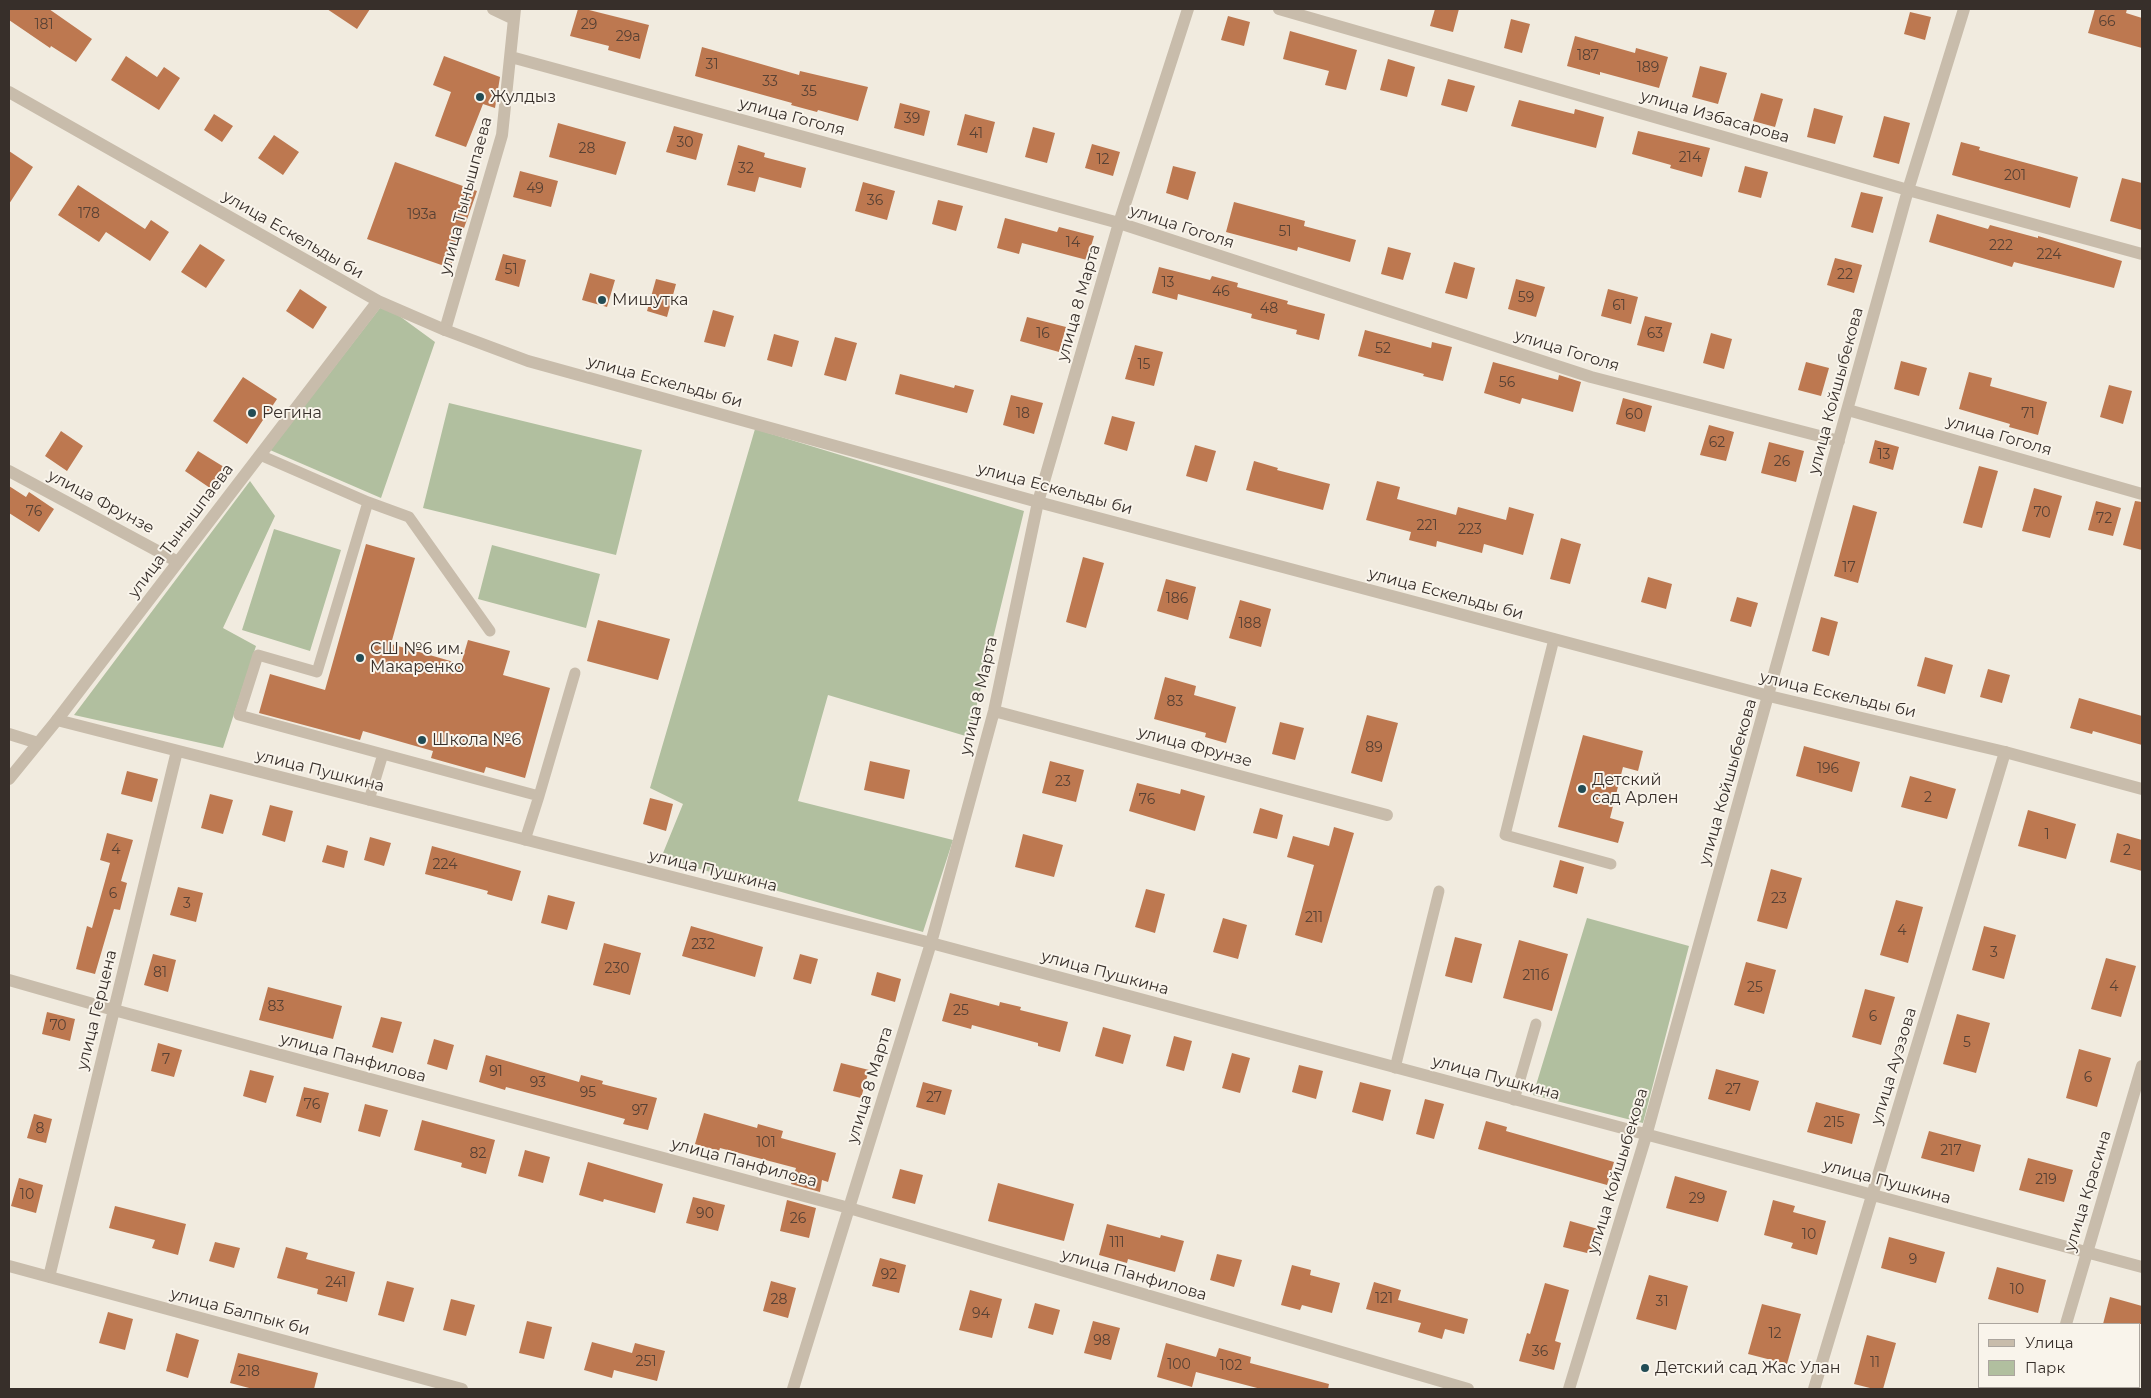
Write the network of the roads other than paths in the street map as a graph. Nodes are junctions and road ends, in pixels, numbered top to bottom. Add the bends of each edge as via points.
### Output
1 (493, 9) edge
2 (1188, 9) edge
3 (1280, 9) edge
4 (1964, 9) edge
5 (514, 14) edge
6 (511, 57) junction
7 (9, 92) edge
8 (1908, 190) junction
9 (1119, 223) junction
10 (2142, 254) edge
11 (378, 301) junction
12 (445, 330) junction
13 (1848, 410) junction
14 (1839, 441) junction
15 (260, 455) junction
16 (9, 472) edge
17 (2142, 494) edge
18 (368, 502) junction
19 (1038, 502) junction
20 (178, 562) junction
21 (490, 631) dead end
22 (1554, 639) junction
23 (575, 673) dead end
24 (1769, 696) junction
25 (994, 711) junction
26 (57, 720) junction
27 (9, 734) edge
28 (38, 743) junction
29 (177, 751) junction
30 (2005, 752) junction
31 (383, 754) junction
32 (9, 779) edge
33 (2142, 789) edge
34 (539, 796) junction
35 (369, 800) junction
36 (1387, 815) dead end
37 (525, 840) junction
38 (1611, 864) dead end
39 (1440, 891) dead end
40 (931, 943) junction
41 (9, 980) edge
42 (114, 1010) junction
43 (1536, 1024) dead end
44 (2142, 1066) edge
45 (1395, 1068) junction
46 (1514, 1100) junction
47 (1646, 1136) junction
48 (1873, 1195) junction
49 (849, 1208) junction
50 (2087, 1252) junction
51 (9, 1266) edge
52 (2142, 1267) edge
53 (49, 1277) junction
54 (2066, 1323) edge
55 (462, 1389) edge
56 (793, 1389) edge
57 (1468, 1389) edge
58 (1569, 1389) edge
59 (1814, 1389) edge

1 - 5 street
2 - 9 street, улица 8 Марта
3 - 8 street, улица Избасарова
4 - 8 street, улица Койшыбекова
5 - 6 street, улица Тынышпаева
6 - 9 street, улица Гоголя
6 - 12 street, улица Тынышпаева via 502,135
7 - 11 street, улица Ескельды би
8 - 10 street, улица Избасарова
8 - 13 street, улица Койшыбекова
9 - 14 street, улица Гоголя via 1591,377
9 - 19 street, улица 8 Марта
11 - 12 street, улица Ескельды би
11 - 15 street, улица Тынышпаева
12 - 19 street, улица Ескельды би via 528,361
13 - 14 street, улица Койшыбекова
13 - 17 street, улица Гоголя
14 - 24 street, улица Койшыбекова
15 - 18 lane
15 - 20 street, улица Тынышпаева
16 - 20 street, улица Фрунзе
18 - 21 lane via 409,516
18 - 31 lane via 317,672 258,655 239,715
19 - 22 street, улица Ескельды би
19 - 25 street, улица 8 Марта
20 - 26 street, улица Тынышпаева
22 - 24 street, улица Ескельды би
22 - 38 lane via 1505,835
23 - 34 lane
24 - 30 street, улица Ескельды би
24 - 47 street, улица Койшыбекова
25 - 36 street, улица Фрунзе
25 - 40 street, улица 8 Марта
26 - 28 street, улица Тынышпаева
26 - 29 street, улица Пушкина
27 - 28 street
28 - 32 street, улица Тынышпаева
29 - 35 street, улица Пушкина
29 - 42 street, улица Герцена
30 - 33 street, улица Ескельды би
30 - 48 street, улица Ауэзова
31 - 34 lane
31 - 35 lane
34 - 37 lane
35 - 37 street, улица Пушкина
37 - 40 street, улица Пушкина
39 - 45 lane
40 - 45 street, улица Пушкина
40 - 49 street, улица 8 Марта
41 - 42 street, улица Панфилова
42 - 49 street, улица Панфилова
42 - 53 street, улица Герцена
43 - 46 lane
44 - 50 street, улица Красина
45 - 46 street, улица Пушкина
46 - 47 street, улица Пушкина
47 - 48 street, улица Пушкина
47 - 58 street, улица Койшыбекова
48 - 50 street, улица Пушкина
48 - 59 street, улица Ауэзова
49 - 56 street, улица 8 Марта
49 - 57 street, улица Панфилова
50 - 52 street, улица Пушкина
50 - 54 street, улица Красина
51 - 53 street, улица Балпык би
53 - 55 street, улица Балпык би

